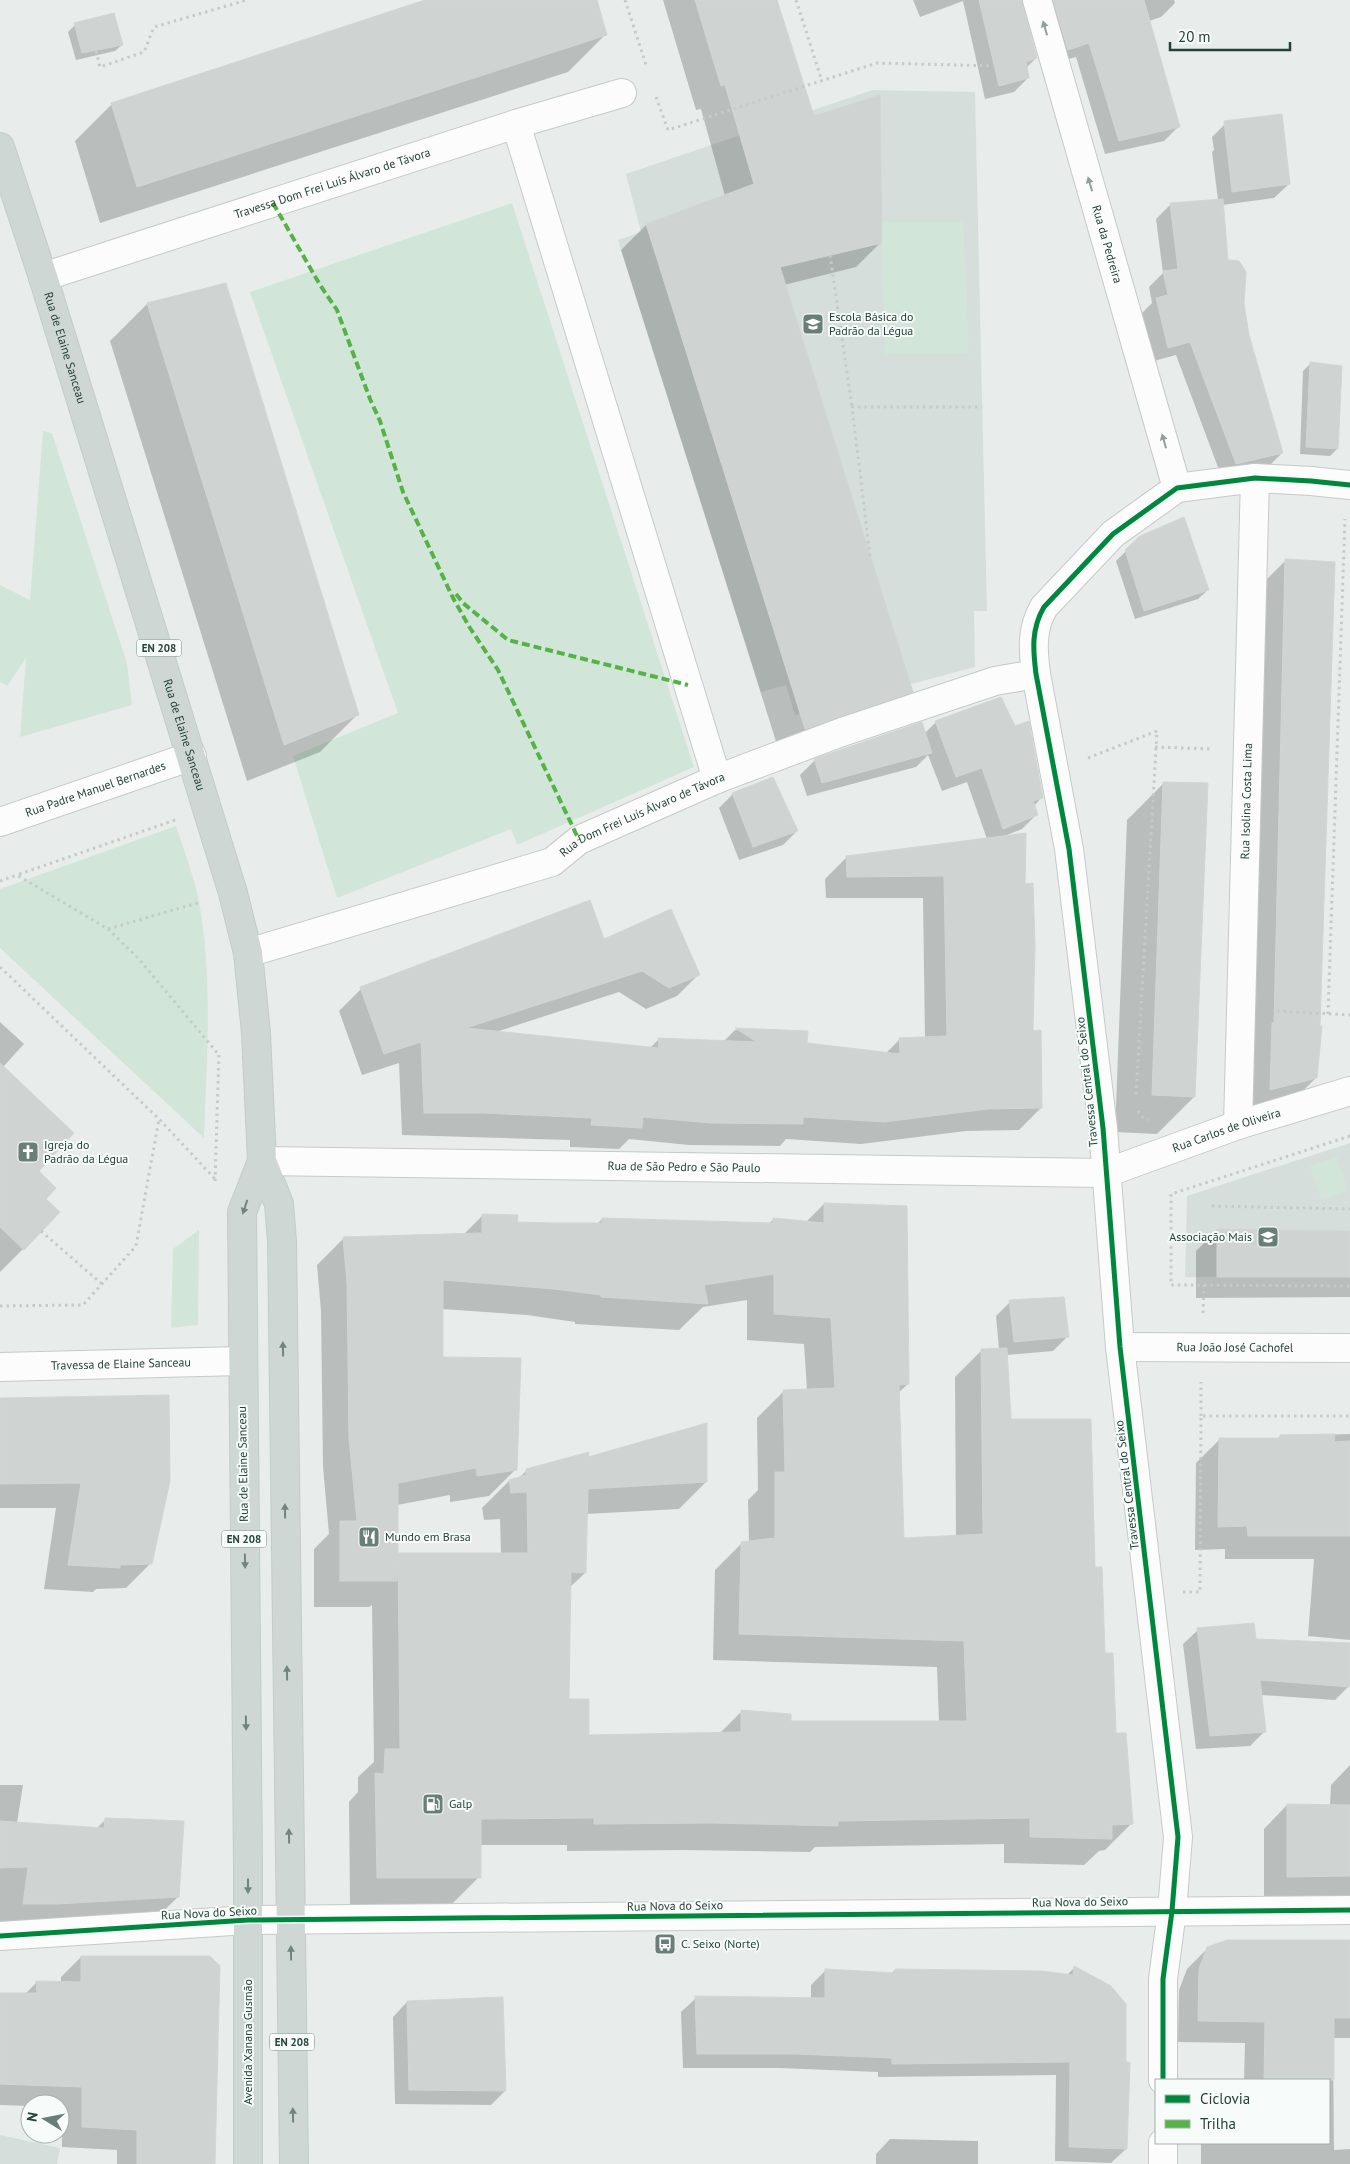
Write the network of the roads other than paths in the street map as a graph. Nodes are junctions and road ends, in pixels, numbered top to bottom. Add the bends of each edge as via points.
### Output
1 (1037, 0) edge
2 (622, 93) road end
3 (516, 124) junction
4 (0, 147) edge
5 (43, 277) junction
6 (1255, 478) junction
7 (1350, 485) edge
8 (1177, 488) junction
9 (1036, 674) junction
10 (192, 756) junction
11 (717, 779) junction
12 (0, 822) edge
13 (248, 954) junction
14 (1350, 1091) edge
15 (1238, 1125) junction
16 (262, 1161) junction
17 (1106, 1173) junction
18 (1120, 1347) junction
19 (1350, 1348) edge
20 (242, 1361) junction
21 (0, 1367) edge
22 (1350, 1910) edge
23 (1172, 1911) junction
24 (248, 1920) junction
25 (290, 1920) junction
26 (0, 1936) edge
27 (1163, 2079) edge
28 (1163, 2144) edge
29 (248, 2164) edge
30 (294, 2164) edge
31 (1163, 2164) edge

8 -> 1 street, Rua da Pedreira
2 - 3 street, Travessa Dom Frei Luís Álvaro de Távora
3 - 5 street, Travessa Dom Frei Luís Álvaro de Távora
3 - 11 street
4 - 5 main road, Rua de Elaine Sanceau / EN 208
5 - 10 main road, Rua de Elaine Sanceau / EN 208
6 - 7 street, Travessa Central do Seixo
6 - 8 street, Travessa Central do Seixo
6 - 15 street, Rua Isolina Costa Lima
8 - 9 street, Travessa Central do Seixo via 1113,534 1044,607 1033,636
9 - 11 street, Rua Dom Frei Luís Álvaro de Távora via 995,681 842,732
9 - 17 street, Travessa Central do Seixo via 1070,859
10 - 12 street, Rua Padre Manuel Bernardes
10 - 13 main road, Rua de Elaine Sanceau / EN 208
11 - 13 street, Rua Dom Frei Luís Álvaro de Távora via 579,840 552,862
13 - 16 main road, Rua de Elaine Sanceau / EN 208 via 256,1033
14 - 15 street, Rua Carlos de Oliveira
15 - 17 street, Rua Carlos de Oliveira
16 - 17 street, Rua de São Pedro e São Paulo
16 -> 20 main road, Rua de Elaine Sanceau / EN 208 via 242,1212
25 -> 16 main road, Rua de Elaine Sanceau / EN 208 via 282,1241 279,1204
17 - 18 street, Travessa Central do Seixo
18 - 19 street, Rua João José Cachofel
18 - 23 street, Travessa Central do Seixo via 1178,1837
20 - 21 street, Travessa de Elaine Sanceau
20 -> 24 main road, Rua de Elaine Sanceau / EN 208
22 - 23 street, Rua Nova do Seixo
23 - 25 street, Rua Nova do Seixo
23 - 27 street, Travessa Central do Seixo via 1163,1978
24 - 25 street, Rua Nova do Seixo
24 - 26 street, Rua Nova do Seixo
24 - 29 main road, Avenida Xanana Gusmão / EN 208
30 -> 25 main road, EN 208
28 - 31 street

